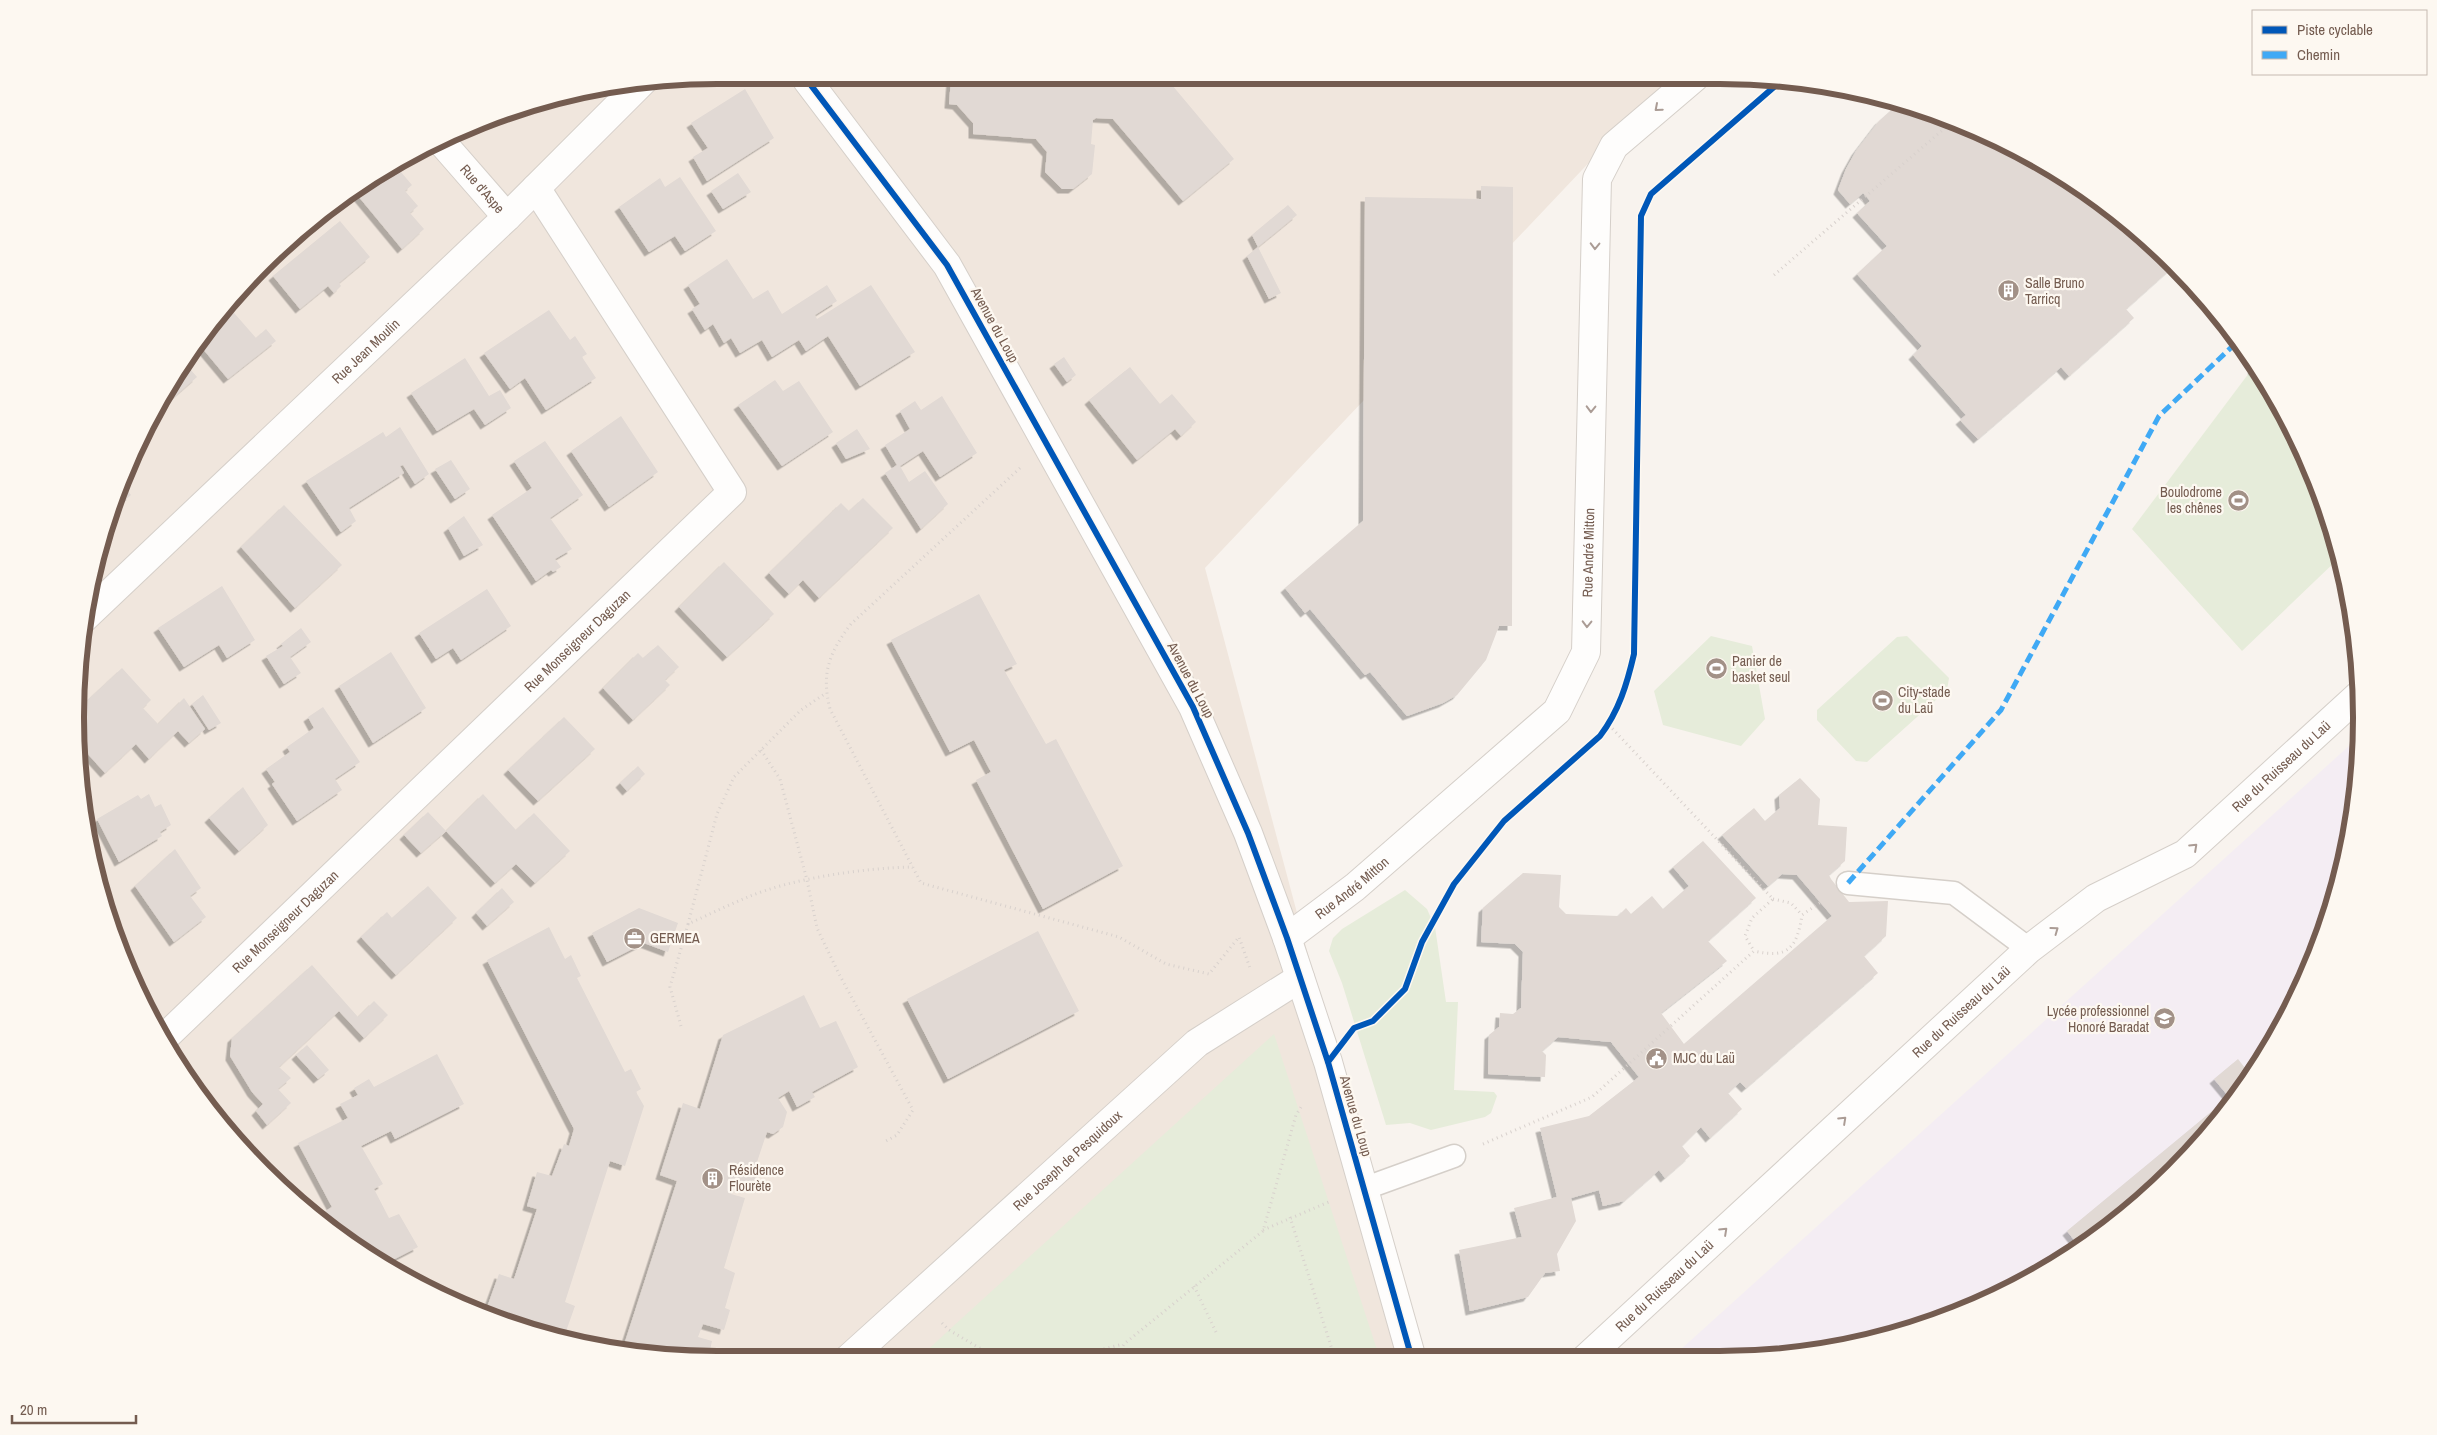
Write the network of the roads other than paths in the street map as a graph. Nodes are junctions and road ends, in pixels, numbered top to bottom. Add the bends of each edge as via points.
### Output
1 (810, 84) edge
2 (1687, 84) edge
3 (635, 89) edge
4 (445, 146) edge
5 (536, 188) junction
6 (507, 217) junction
7 (93, 609) edge
8 (2353, 701) edge
9 (1848, 883) road end
10 (1287, 938) junction
11 (2029, 949) junction
12 (1300, 978) junction
13 (169, 1034) edge
14 (1454, 1156) road end
15 (1363, 1189) junction
16 (857, 1351) edge
17 (1410, 1351) edge
18 (1594, 1351) edge

1 - 10 street, Avenue du Loup via 947,265 1193,707 1248,834
2 -> 10 street, Rue André Mitton via 1614,146 1596,179 1586,652 1557,711 1355,887
3 - 5 street, Rue Jean Moulin
4 - 6 street, Rue d'Aspe
5 - 6 street, Rue Jean Moulin
5 - 13 street, Rue Monseigneur Daguzan via 732,492
6 - 7 street, Rue Jean Moulin
11 -> 8 street, Rue du Ruisseau du Laü via 2096,898 2185,854
9 - 11 lane via 1954,893
10 - 12 street, Avenue du Loup
18 -> 11 street, Rue du Ruisseau du Laü
12 - 15 street, Avenue du Loup via 1328,1062
12 - 16 street, Rue Joseph de Pesquidoux via 1197,1043
14 - 15 lane
15 - 17 street, Avenue du Loup

